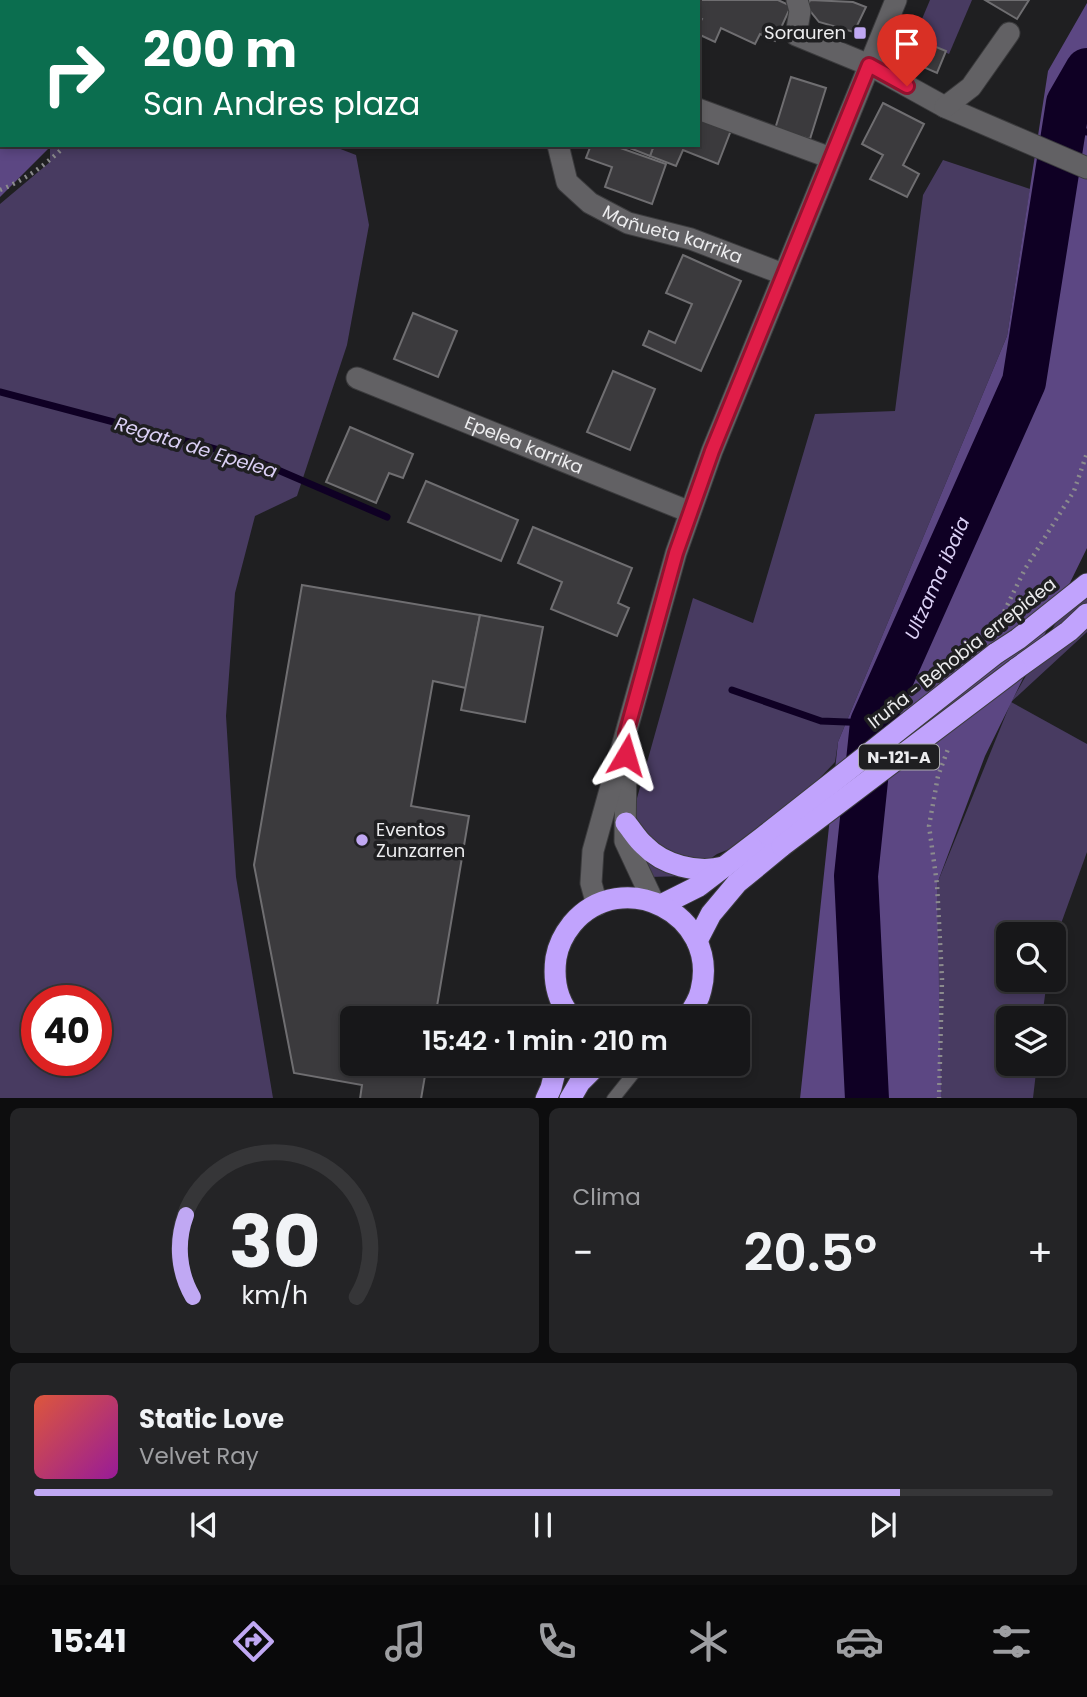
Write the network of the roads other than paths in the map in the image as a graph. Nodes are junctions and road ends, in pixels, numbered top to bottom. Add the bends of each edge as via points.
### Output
1 (896, 0) edge
2 (798, 6) edge
3 (1009, 33) dead end
4 (869, 65) junction
5 (946, 107) junction
6 (700, 110) edge
7 (558, 147) edge
8 (575, 147) edge
9 (831, 158) junction
10 (1087, 168) edge
11 (567, 182) junction
12 (783, 274) junction
13 (357, 377) dead end
14 (690, 512) junction
15 (1087, 584) edge
16 (1087, 614) edge
17 (626, 734) junction
18 (625, 823) junction
19 (774, 840) junction
20 (724, 867) junction
21 (657, 903) junction
22 (597, 905) junction
23 (697, 941) junction
24 (564, 1006) edge
25 (694, 1006) edge
26 (554, 1076) edge
27 (586, 1076) edge
28 (630, 1076) edge
29 (546, 1098) edge
30 (570, 1098) edge
31 (613, 1098) edge

1 - 4 street
2 - 4 street via 796,35
3 - 5 street via 971,87
4 - 5 street
4 - 9 street
5 - 10 street
6 - 9 street
7 - 11 street
8 - 11 street
9 - 12 street
11 - 12 street, Mañueta karrika via 590,204 628,223 691,239
12 - 14 street
13 - 14 street, Epelea karrika
14 - 17 street
15 - 19 highway, Iruña - Behobia errepidea / N-121-A, bridge via 995,654
16 - 19 highway, Iruña - Behobia errepidea / N-121-A, bridge
17 - 18 street
17 - 22 street via 593,851 591,883
18 - 20 highway via 645,847 673,864 709,870
18 - 21 street via 625,841
19 - 20 highway, Iruña - Behobia errepidea / N-121-A
19 - 23 highway, Iruña - Behobia errepidea / N-121-A via 711,914
20 - 21 highway, Iruña - Behobia errepidea / N-121-A via 699,886
21 - 22 highway via 634,897
21 - 23 highway via 676,914
22 - 24 highway via 572,924 557,951 554,972
23 - 25 highway via 704,973
26 - 29 highway
27 - 30 highway
28 - 31 lane

